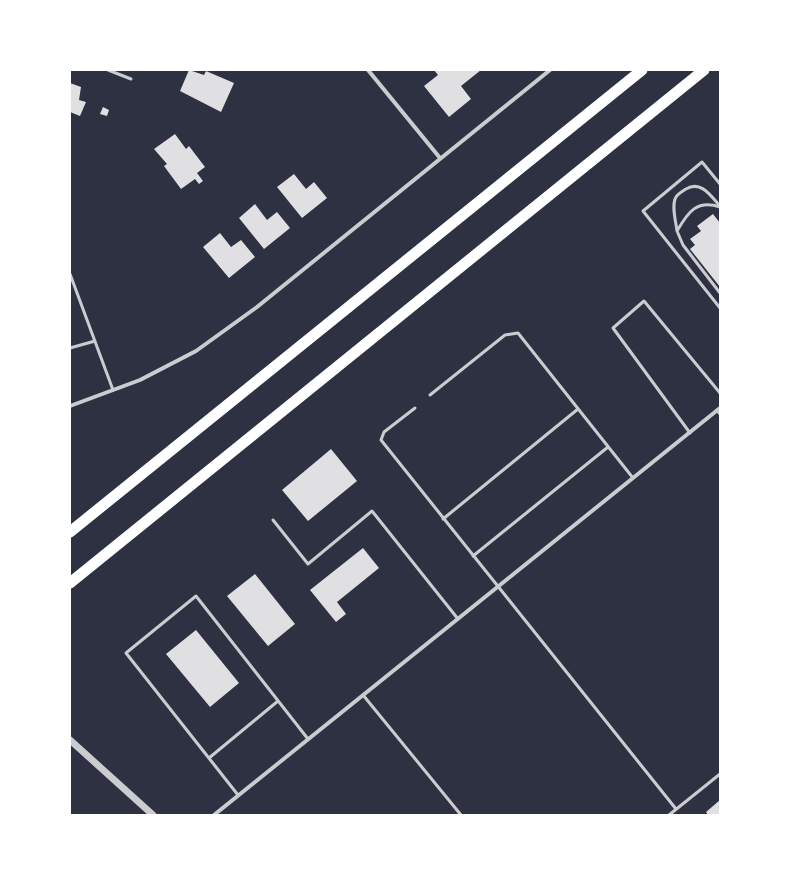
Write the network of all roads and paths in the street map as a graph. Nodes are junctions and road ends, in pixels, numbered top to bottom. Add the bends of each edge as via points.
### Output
1 (108, 70) edge
2 (368, 70) edge
3 (550, 70) edge
4 (642, 70) edge
5 (704, 70) edge
6 (131, 79) dead end
7 (440, 158) junction
8 (720, 184) edge
9 (720, 207) edge
10 (677, 231) junction
11 (70, 274) edge
12 (720, 293) edge
13 (720, 308) edge
14 (95, 341) junction
15 (70, 348) edge
16 (113, 390) junction
17 (720, 393) edge
18 (430, 396) dead end
19 (70, 406) edge
20 (415, 408) dead end
21 (578, 408) junction
22 (719, 411) edge
23 (690, 432) junction
24 (608, 447) junction
25 (633, 478) junction
26 (443, 518) junction
27 (273, 520) dead end
28 (70, 532) edge
29 (473, 556) junction
30 (70, 583) edge
31 (498, 587) junction
32 (458, 619) junction
33 (364, 695) junction
34 (278, 701) junction
35 (70, 740) edge
36 (308, 740) junction
37 (209, 758) junction
38 (720, 774) edge
39 (238, 795) junction
40 (676, 809) junction
41 (153, 815) edge
42 (214, 815) edge
43 (461, 815) edge
44 (669, 815) edge

1 - 6 lane
2 - 7 street
3 - 7 street
4 - 28 highway
5 - 30 highway
7 - 16 street via 257,307 196,351 140,380
8 - 13 lane via 702,162 643,211
9 - 10 lane via 709,203 695,207
9 - 10 lane via 709,193 701,187 692,185 676,197 674,206
10 - 12 lane via 683,245
11 - 14 lane
14 - 15 lane
14 - 16 lane
16 - 19 street
17 - 23 lane via 644,301 613,328
18 - 21 lane via 505,335 518,333
20 - 26 lane via 384,432 381,440
21 - 24 lane
21 - 26 lane
22 - 23 street
23 - 25 street
24 - 25 lane
24 - 29 lane
25 - 31 street
26 - 29 lane
27 - 32 lane via 308,564 372,511
29 - 31 lane
31 - 32 street
31 - 40 lane
32 - 33 street
33 - 36 street
33 - 43 lane
34 - 36 lane
34 - 37 lane
34 - 37 lane via 196,596 126,653
35 - 41 street
36 - 39 street
37 - 39 lane
38 - 40 lane
39 - 42 street
40 - 44 lane

